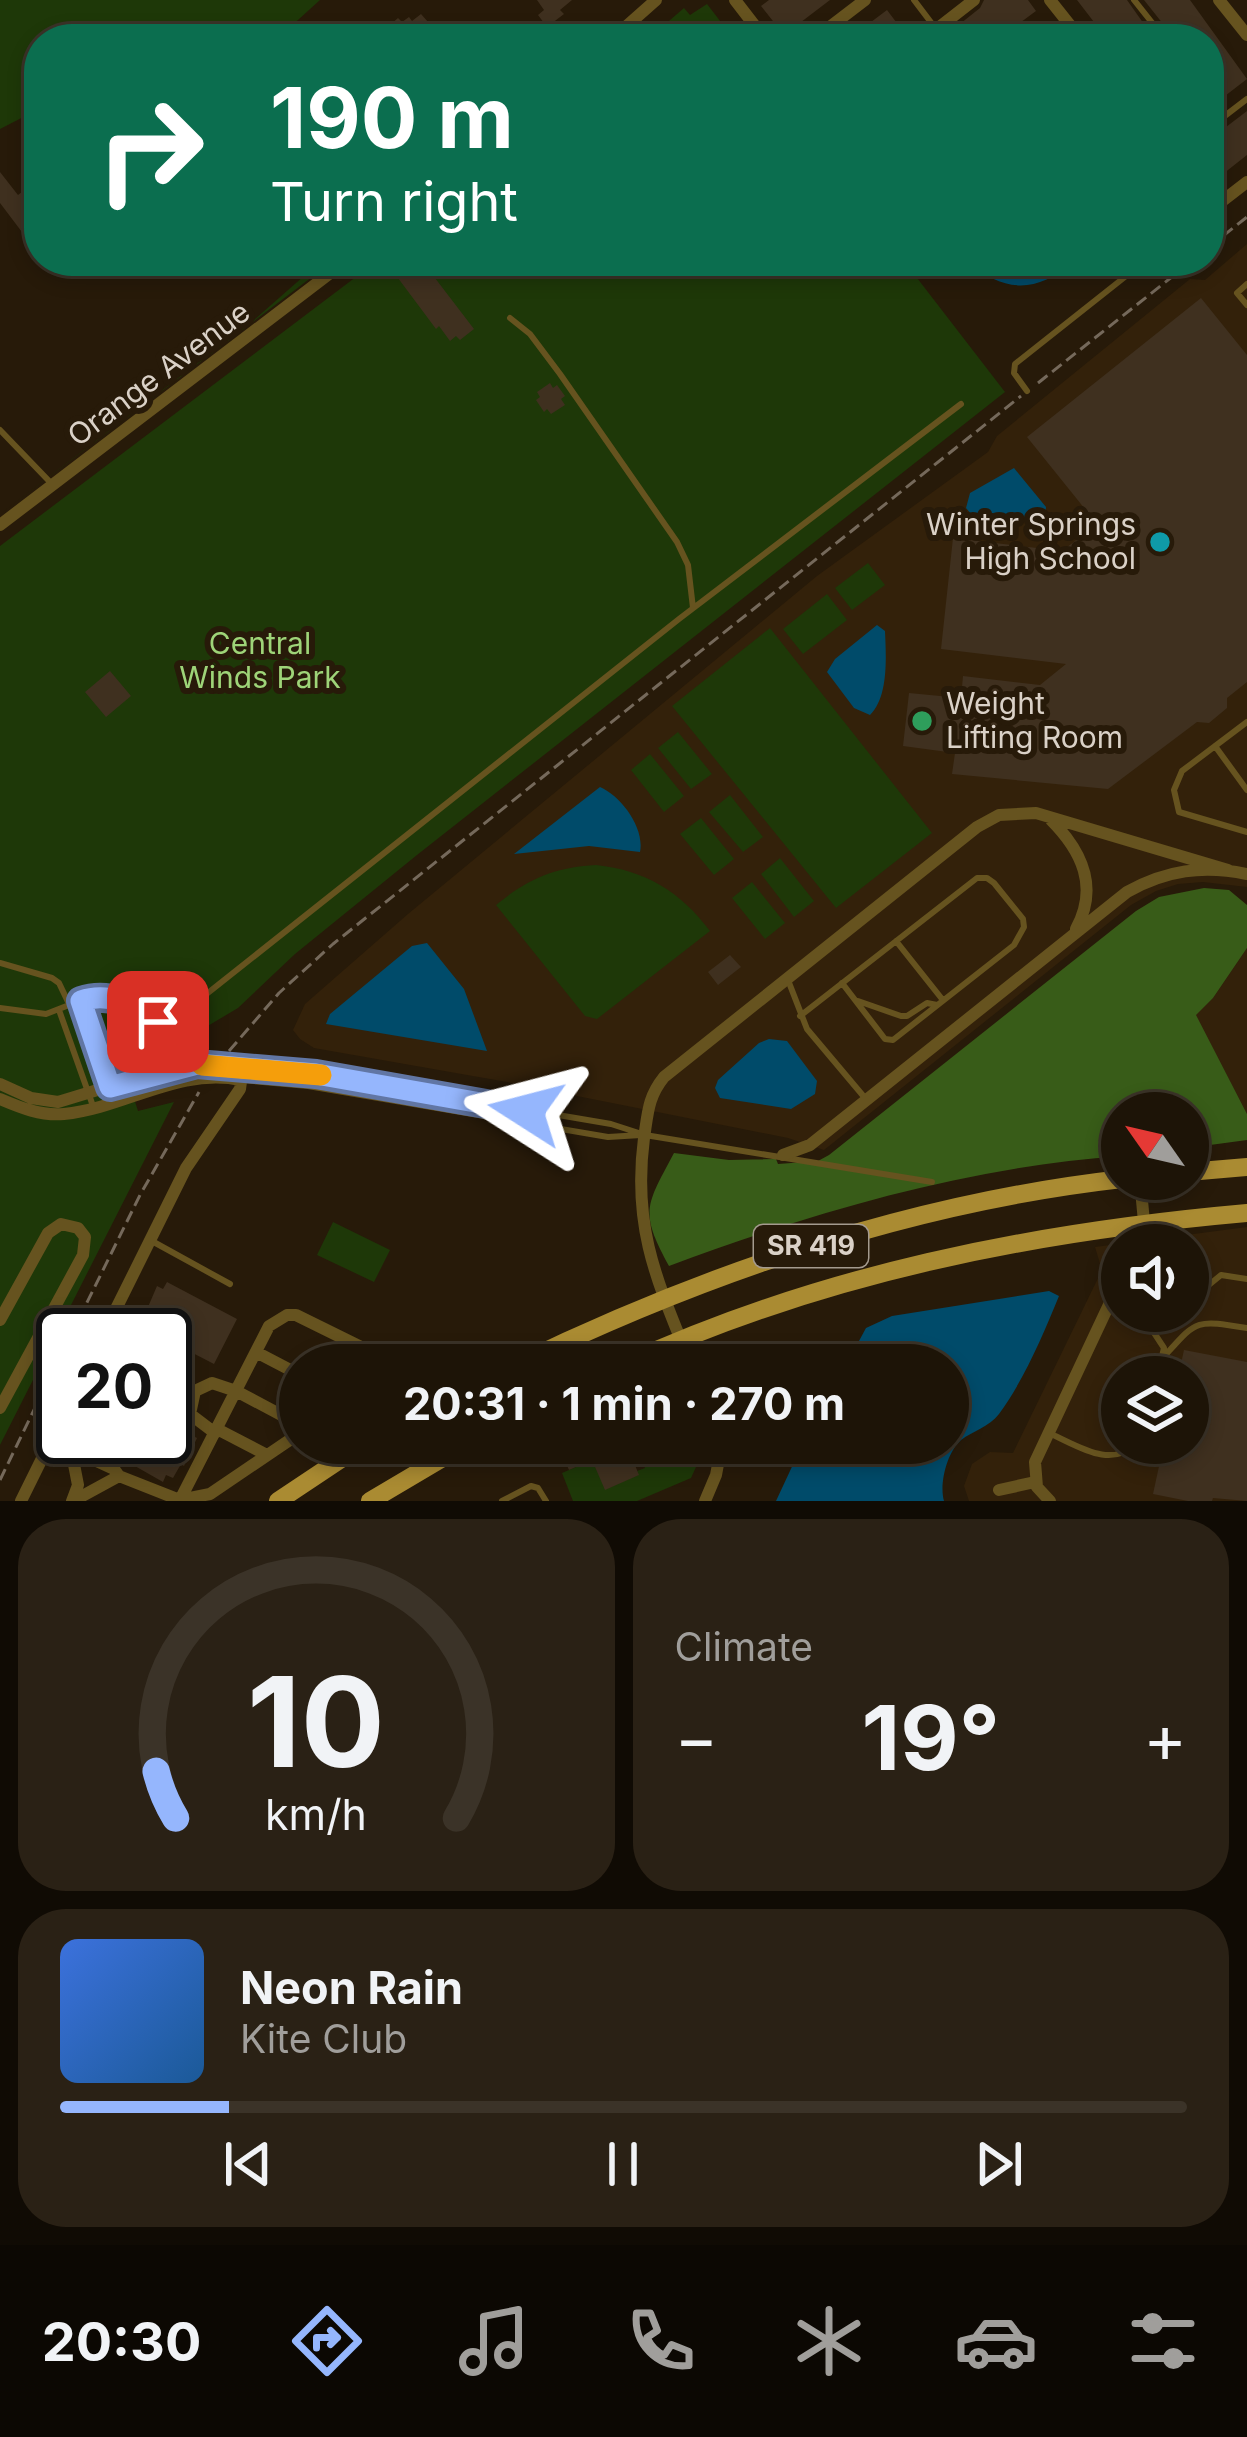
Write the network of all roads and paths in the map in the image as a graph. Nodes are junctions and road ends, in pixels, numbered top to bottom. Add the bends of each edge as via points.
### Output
1 (656, 0) edge
2 (865, 0) edge
3 (914, 0) edge
4 (974, 0) edge
5 (1050, 0) edge
6 (1135, 0) edge
7 (1219, 0) edge
8 (629, 24) edge
9 (834, 24) edge
10 (933, 24) edge
11 (943, 24) edge
12 (1069, 24) edge
13 (1153, 24) edge
14 (1245, 29) edge
15 (1247, 99) edge
16 (1224, 116) edge
17 (1227, 214) dead end
18 (1224, 216) edge
19 (326, 276) edge
20 (1126, 276) edge
21 (1173, 276) edge
22 (1247, 284) edge
23 (1247, 305) edge
24 (510, 318) dead end
25 (1027, 391) junction
26 (961, 404) dead end
27 (0, 430) edge
28 (53, 484) junction
29 (0, 525) edge
30 (693, 608) junction
31 (1247, 722) edge
32 (1215, 746) junction
33 (1247, 790) edge
34 (1048, 817) junction
35 (1247, 832) edge
36 (1228, 870) junction
37 (1247, 874) edge
38 (1073, 935) junction
39 (896, 941) junction
40 (0, 963) edge
41 (787, 977) junction
42 (842, 983) junction
43 (94, 997) junction
44 (855, 1000) junction
45 (81, 1001) junction
46 (940, 1003) junction
47 (191, 1004) junction
48 (70, 1006) junction
49 (0, 1008) edge
50 (59, 1010) junction
51 (800, 1016) junction
52 (221, 1060) dead end
53 (242, 1074) junction
54 (0, 1084) edge
55 (204, 1084) dead end
56 (112, 1093) junction
57 (0, 1099) edge
58 (90, 1100) junction
59 (866, 1100) junction
60 (645, 1135) junction
61 (783, 1155) junction
62 (1247, 1167) edge
63 (1209, 1170) edge
64 (932, 1182) dead end
65 (1101, 1182) edge
66 (1142, 1200) edge
67 (1247, 1213) edge
68 (1144, 1222) junction
69 (150, 1240) junction
70 (1247, 1279) edge
71 (230, 1284) dead end
72 (1209, 1285) edge
73 (664, 1298) junction
74 (84, 1308) edge
75 (116, 1308) edge
76 (0, 1320) edge
77 (1247, 1328) edge
78 (1106, 1332) edge
79 (681, 1340) junction
80 (355, 1344) edge
81 (562, 1344) edge
82 (672, 1344) edge
83 (683, 1344) edge
84 (256, 1352) junction
85 (1165, 1356) edge
86 (279, 1364) edge
87 (236, 1390) junction
88 (36, 1406) edge
89 (0, 1408) edge
90 (279, 1416) edge
91 (216, 1431) junction
92 (1048, 1432) junction
93 (279, 1446) edge
94 (1101, 1454) edge
95 (267, 1455) junction
96 (39, 1464) edge
97 (73, 1464) edge
98 (97, 1464) edge
99 (334, 1464) edge
100 (433, 1464) edge
101 (718, 1464) edge
102 (119, 1476) junction
103 (0, 1480) edge
104 (1036, 1482) junction
105 (999, 1490) dead end
106 (180, 1500) edge
107 (21, 1501) edge
108 (73, 1501) edge
109 (278, 1501) edge
110 (370, 1501) edge
111 (502, 1501) edge
112 (546, 1501) edge
113 (705, 1501) edge
114 (1050, 1501) edge

1 - 8 street
2 - 9 street
3 - 10 lane
4 - 11 street
5 - 12 street
6 - 13 lane
7 - 14 street
15 - 16 lane
17 - 18 path
19 - 28 street, Orange Avenue
20 - 25 lane via 1015,364
21 - 25 path
22 - 23 lane via 1237,293
24 - 30 lane via 560,374 676,542
25 - 52 path via 333,944
26 - 30 lane
27 - 28 lane
28 - 29 street, Orange Avenue
30 - 47 lane
31 - 32 lane
32 - 33 lane
32 - 35 lane via 1182,772 1174,790 1179,812
34 - 36 street
34 - 38 street via 1087,876 1089,896
34 - 41 street via 1019,811 977,827
36 - 37 street
36 - 38 street via 1152,878
38 - 59 street
39 - 42 lane
39 - 46 lane
39 - 46 lane via 977,878 994,883 1023,919 1014,945
40 - 48 lane via 59,982
41 - 51 lane
41 - 60 street via 664,1077 647,1104
42 - 44 lane
42 - 51 lane
43 - 45 lane
43 - 47 lane via 123,984
43 - 47 lane via 125,1002 162,1024
44 - 46 lane via 901,1016
44 - 46 lane via 892,1040
45 - 48 lane
45 - 56 lane
48 - 50 lane
49 - 50 lane
50 - 58 lane
51 - 59 lane
53 - 56 street via 173,1067
53 - 60 lane via 608,1137
53 - 60 lane via 316,1074
53 - 69 street
54 - 58 street via 53,1102
55 - 74 path
56 - 58 street
57 - 58 street via 55,1114
59 - 61 street via 810,1145
60 - 61 lane
60 - 73 street via 641,1217
61 - 64 lane
62 - 63 main road
65 - 73 main road, SR 419 via 898,1221
66 - 68 street
67 - 68 main road, SR 419
68 - 79 main road, SR 419 via 911,1266
69 - 71 lane
69 - 75 street
70 - 72 lane via 1221,1275
73 - 79 street
73 - 81 main road, SR 419
76 - 89 street via 48,1233 61,1224 78,1228 83,1255
77 - 85 lane via 1195,1324
78 - 92 street
79 - 82 main road, SR 419
79 - 83 street
80 - 84 street via 286,1315 269,1326
84 - 86 street
84 - 87 street
87 - 90 street
87 - 91 street
87 - 91 street via 212,1383 195,1391 190,1414
88 - 103 path
91 - 95 street
91 - 106 street
92 - 94 lane
92 - 104 street
93 - 95 street
95 - 106 street via 210,1494
96 - 107 street
97 - 108 street
98 - 102 street
99 - 109 main road
100 - 110 main road
101 - 113 street
102 - 106 street
102 - 108 street
104 - 105 street
104 - 114 street
111 - 112 lane via 531,1486

